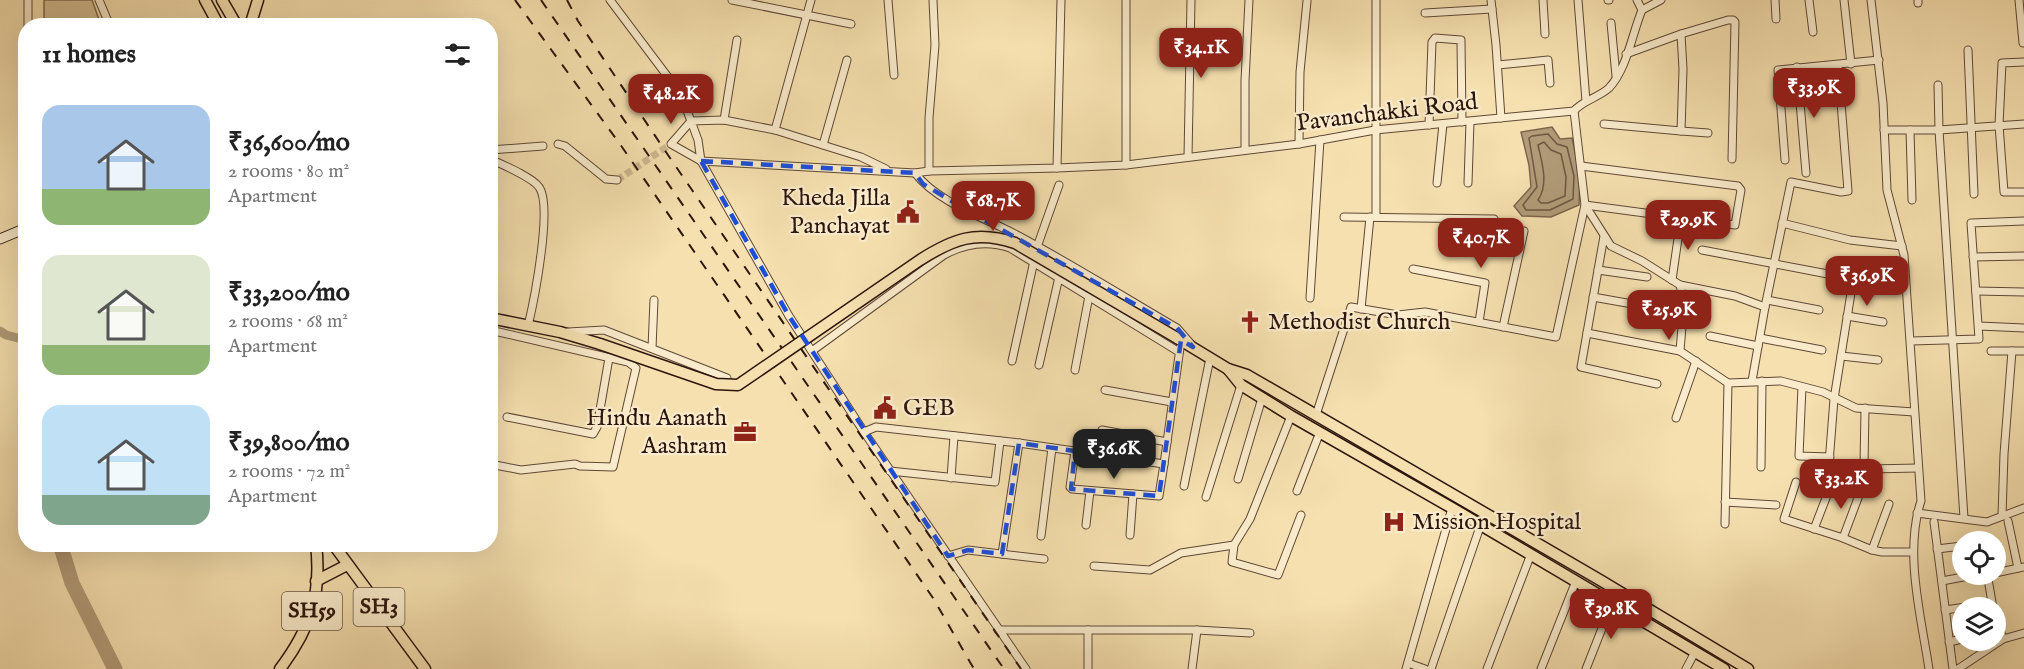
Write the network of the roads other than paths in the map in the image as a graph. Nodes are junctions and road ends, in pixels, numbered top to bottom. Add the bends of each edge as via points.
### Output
1 (28, 0) edge
2 (99, 0) edge
3 (205, 0) edge
4 (222, 0) edge
5 (258, 0) edge
6 (610, 0) edge
7 (732, 0) edge
8 (811, 0) edge
9 (888, 0) edge
10 (933, 0) edge
11 (1061, 0) edge
12 (1126, 0) edge
13 (1191, 0) edge
14 (1249, 0) edge
15 (1376, 0) edge
16 (1491, 0) edge
17 (1543, 0) edge
18 (1578, 0) edge
19 (1637, 0) edge
20 (1661, 0) edge
21 (1775, 0) edge
22 (1809, 0) edge
23 (1844, 0) edge
24 (1871, 0) edge
25 (2019, 0) edge
26 (1307, 1) edge
27 (1492, 9) junction
28 (1642, 10) junction
29 (1425, 13) dead end
30 (806, 16) junction
31 (28, 18) edge
32 (107, 18) edge
33 (215, 18) edge
34 (232, 18) edge
35 (252, 18) edge
36 (1776, 19) dead end
37 (1611, 23) dead end
38 (852, 24) dead end
39 (1813, 32) dead end
40 (1545, 34) dead end
41 (1682, 34) junction
42 (737, 40) dead end
43 (2023, 43) edge
44 (1968, 50) dead end
45 (1626, 54) junction
46 (847, 60) dead end
47 (1879, 60) junction
48 (2024, 62) edge
49 (1851, 64) junction
50 (1498, 65) junction
51 (1838, 65) junction
52 (1797, 67) junction
53 (894, 75) dead end
54 (1617, 78) junction
55 (1550, 83) dead end
56 (1938, 85) dead end
57 (1586, 101) junction
58 (1574, 111) junction
59 (1501, 118) junction
60 (724, 120) junction
61 (691, 121) junction
62 (1466, 122) junction
63 (1443, 124) junction
64 (1604, 124) dead end
65 (2024, 124) edge
66 (1430, 125) junction
67 (1999, 125) junction
68 (1971, 126) junction
69 (775, 130) junction
70 (1375, 130) junction
71 (1884, 130) junction
72 (1910, 130) junction
73 (1938, 130) junction
74 (1681, 131) junction
75 (1707, 133) dead end
76 (1320, 140) junction
77 (558, 144) dead end
78 (1299, 144) junction
79 (823, 145) junction
80 (543, 146) dead end
81 (498, 149) edge
82 (1245, 150) junction
83 (1188, 157) junction
84 (1732, 159) dead end
85 (1785, 160) dead end
86 (701, 161) junction
87 (498, 163) edge
88 (1126, 165) junction
89 (1581, 166) junction
90 (1057, 168) junction
91 (889, 170) junction
92 (929, 171) junction
93 (915, 173) junction
94 (1806, 173) dead end
95 (617, 180) dead end
96 (1437, 183) dead end
97 (1468, 183) dead end
98 (1059, 185) dead end
99 (2024, 192) edge
100 (1974, 194) dead end
101 (1912, 200) dead end
102 (1585, 205) junction
103 (1344, 217) dead end
104 (1373, 217) junction
105 (1681, 218) junction
106 (1494, 219) dead end
107 (2024, 221) edge
108 (1782, 223) junction
109 (18, 231) edge
110 (1524, 231) dead end
111 (1604, 236) junction
112 (0, 239) edge
113 (1902, 246) junction
114 (1037, 247) junction
115 (1702, 250) dead end
116 (2024, 256) edge
117 (1973, 257) junction
118 (1034, 261) junction
119 (1774, 262) junction
120 (1856, 262) dead end
121 (1413, 269) dead end
122 (1598, 270) junction
123 (1833, 274) dead end
124 (1059, 277) junction
125 (1647, 277) dead end
126 (1853, 279) junction
127 (1672, 280) junction
128 (1680, 285) junction
129 (1893, 287) dead end
130 (1976, 291) junction
131 (2024, 292) edge
132 (1089, 296) junction
133 (1593, 297) junction
134 (1310, 298) dead end
135 (654, 300) dead end
136 (1766, 303) junction
137 (1361, 309) junction
138 (1819, 310) dead end
139 (1683, 313) junction
140 (1847, 316) junction
141 (498, 320) edge
142 (1479, 322) junction
143 (1883, 322) dead end
144 (528, 326) junction
145 (1979, 326) junction
146 (1503, 327) junction
147 (2024, 328) edge
148 (498, 332) edge
149 (560, 332) junction
150 (1587, 333) junction
151 (1710, 336) dead end
152 (1951, 340) junction
153 (1911, 341) junction
154 (1759, 342) junction
155 (1179, 344) junction
156 (1193, 347) junction
157 (652, 348) junction
158 (1822, 350) dead end
159 (812, 351) junction
160 (1680, 351) junction
161 (1991, 351) dead end
162 (2012, 351) junction
163 (2024, 351) edge
164 (1840, 356) junction
165 (609, 357) junction
166 (1210, 358) junction
167 (1011, 360) dead end
168 (1878, 360) dead end
169 (1696, 361) junction
170 (1039, 365) dead end
171 (1228, 369) junction
172 (1075, 370) dead end
173 (727, 378) dead end
174 (1752, 381) junction
175 (1762, 381) junction
176 (1728, 383) junction
177 (1658, 384) dead end
178 (1241, 385) junction
179 (1802, 387) junction
180 (1105, 390) dead end
181 (1262, 398) junction
182 (1834, 399) junction
183 (1172, 402) junction
184 (1865, 408) junction
185 (1914, 412) junction
186 (1316, 415) junction
187 (1291, 416) junction
188 (507, 417) dead end
189 (1676, 418) dead end
190 (1102, 430) dead end
191 (864, 432) junction
192 (1320, 432) junction
193 (954, 436) junction
194 (1000, 441) junction
195 (1167, 442) junction
196 (1019, 443) junction
197 (1052, 448) junction
198 (1075, 451) junction
199 (1830, 457) junction
200 (1164, 464) junction
201 (498, 466) edge
202 (1761, 467) dead end
203 (1918, 468) junction
204 (890, 471) junction
205 (1828, 476) dead end
206 (951, 478) junction
207 (1238, 479) dead end
208 (1796, 482) dead end
209 (1831, 485) dead end
210 (1184, 486) dead end
211 (1861, 490) dead end
212 (1090, 491) junction
213 (1297, 491) dead end
214 (1133, 494) junction
215 (1206, 497) dead end
216 (1725, 502) junction
217 (1889, 504) dead end
218 (1776, 505) dead end
219 (1452, 508) junction
220 (2024, 508) edge
221 (1917, 513) junction
222 (1301, 514) dead end
223 (2002, 516) junction
224 (1964, 518) junction
225 (2008, 521) dead end
226 (1934, 522) dead end
227 (1725, 524) dead end
228 (1086, 525) dead end
229 (1481, 525) junction
230 (1814, 529) junction
231 (1130, 535) dead end
232 (1041, 536) dead end
233 (1843, 538) junction
234 (1234, 545) junction
235 (1952, 547) edge
236 (1937, 549) junction
237 (1872, 550) junction
238 (315, 552) edge
239 (338, 552) edge
240 (1912, 552) junction
241 (1002, 554) junction
242 (1531, 554) junction
243 (948, 556) junction
244 (1044, 560) dead end
245 (347, 565) junction
246 (1094, 566) dead end
247 (2021, 567) edge
248 (2006, 571) edge
249 (1952, 579) edge
250 (316, 581) junction
251 (1576, 581) junction
252 (1942, 581) junction
253 (1612, 603) junction
254 (1952, 609) edge
255 (1945, 610) junction
256 (998, 630) junction
257 (1088, 630) junction
258 (1197, 630) junction
259 (1250, 633) dead end
260 (2024, 633) edge
261 (2006, 638) edge
262 (1952, 641) edge
263 (1949, 642) junction
264 (1985, 651) edge
265 (1695, 652) junction
266 (1407, 666) edge
267 (280, 669) edge
268 (424, 669) edge
269 (1026, 669) edge
270 (1088, 669) edge
271 (1192, 669) edge
272 (1425, 669) edge
273 (1431, 669) edge
274 (1487, 669) edge
275 (1541, 669) edge
276 (1586, 669) edge
277 (1685, 669) edge
278 (1724, 669) edge
279 (1748, 669) edge
280 (1929, 669) edge
281 (1953, 669) edge
282 (1958, 669) edge

1 - 31 street
2 - 32 street
3 - 33 main road
4 - 34 main road
5 - 35 main road
6 - 61 street via 680,93
7 - 30 street
8 - 30 street
9 - 53 street
10 - 92 street via 935,45
11 - 90 street
12 - 88 street
13 - 83 street
14 - 82 street
15 - 70 street
16 - 27 street
17 - 40 street
18 - 57 street
19 - 28 street
20 - 28 street
21 - 36 street
22 - 39 street
23 - 49 street
24 - 47 street
25 - 43 street
26 - 78 street via 1300,72
27 - 29 street
27 - 50 street
28 - 45 street
30 - 38 street
30 - 69 street
37 - 54 street
41 - 45 street
41 - 74 street
41 - 84 street via 1728,20 1735,22
42 - 60 street
44 - 68 street
45 - 54 street
46 - 79 street
47 - 49 street
47 - 71 street
48 - 67 street via 2002,63
49 - 51 street
50 - 55 street via 1548,60
50 - 59 street
51 - 52 street
51 - 108 street via 1848,191 1791,182
52 - 85 street via 1781,68 1778,73
52 - 94 street
54 - 57 street via 1597,97
56 - 73 street
57 - 58 street
58 - 59 street, Pavanchakki Road
58 - 89 street
59 - 62 street, Pavanchakki Road
60 - 61 street
60 - 69 street
61 - 86 street
61 - 86 street via 671,144
62 - 63 street, Pavanchakki Road
62 - 66 street via 1462,43 1458,39 1436,38 1432,42
62 - 97 street
63 - 66 street, Pavanchakki Road
63 - 96 street
64 - 74 street
65 - 67 street
66 - 70 street, Pavanchakki Road
67 - 68 street
67 - 99 street via 2004,192
68 - 73 street
68 - 100 street
69 - 79 street
70 - 76 street, Pavanchakki Road
70 - 104 street
71 - 72 street
71 - 113 street via 1887,190
72 - 73 street
72 - 101 street
73 - 152 street
74 - 75 street
76 - 78 street, Pavanchakki Road
76 - 134 street
77 - 95 street via 606,179
78 - 82 street, Pavanchakki Road
79 - 91 street via 861,156
80 - 81 street
82 - 83 street, Pavanchakki Road
83 - 88 street, Pavanchakki Road
86 - 91 street, Pavanchakki Road
86 - 159 street
87 - 144 street via 537,184 544,198 540,271
88 - 90 street, Pavanchakki Road
89 - 102 street
89 - 105 street via 1740,187 1735,225
90 - 92 street, Pavanchakki Road
91 - 93 street, Pavanchakki Road
92 - 93 street, Pavanchakki Road
93 - 114 street via 932,190
98 - 114 street
102 - 105 street
102 - 111 street
102 - 146 street via 1556,337
103 - 104 street
104 - 106 street
104 - 137 street
105 - 127 street
107 - 117 street via 1971,223
108 - 113 street via 1850,240
108 - 119 street
109 - 112 main road
110 - 146 street
111 - 122 street
111 - 127 street via 1611,246
113 - 153 street
114 - 156 street via 1177,328
115 - 119 street
116 - 117 street
117 - 130 street
118 - 124 street
118 - 159 street via 1003,245 961,247 944,255
118 - 167 street
119 - 123 street
119 - 136 street
120 - 126 street
121 - 142 street via 1485,283
122 - 125 street
122 - 133 street
124 - 132 street
124 - 170 street
126 - 129 street
126 - 140 street
127 - 128 street
128 - 136 street
128 - 139 street
130 - 131 street
130 - 145 street
132 - 155 street
132 - 172 street
133 - 139 street
133 - 150 street
135 - 157 street
136 - 138 street
136 - 154 street
137 - 142 street via 1398,315 1425,312
137 - 186 street via 1351,307
139 - 160 street
140 - 143 street
140 - 164 street
141 - 144 main road
142 - 146 street
144 - 149 main road
145 - 147 street
145 - 152 street via 1979,339
148 - 165 street
149 - 155 main road, bridge via 716,384 738,386 946,243 988,236 1015,243
149 - 157 street via 604,330
150 - 160 street
150 - 177 street via 1582,369
151 - 154 street
152 - 153 street
152 - 224 street
153 - 185 street
154 - 158 street
154 - 174 street
155 - 156 main road
155 - 183 street
156 - 166 main road
157 - 173 street
159 - 191 street
160 - 169 street
161 - 162 street
162 - 163 street
162 - 223 street
164 - 168 street
164 - 182 street
165 - 188 street via 593,434
165 - 201 street via 636,368 613,467 575,464 521,470
166 - 171 main road
166 - 210 street
169 - 176 street
169 - 189 street
171 - 178 main road
171 - 186 main road via 1247,375
174 - 175 street
174 - 176 street
175 - 179 street
175 - 202 street
176 - 216 street
178 - 181 main road
178 - 215 street
179 - 182 street
179 - 199 street via 1799,456
180 - 183 street
181 - 187 main road
181 - 207 street
182 - 184 street
182 - 199 street
183 - 195 street
184 - 185 street
184 - 203 street via 1864,466
185 - 203 street
186 - 279 main road
187 - 192 main road
187 - 234 street via 1250,519
190 - 195 street
191 - 193 street via 876,427
191 - 204 street
192 - 213 street
192 - 219 main road
193 - 194 street
193 - 206 street
194 - 196 street
194 - 206 street via 995,482
195 - 200 street
196 - 197 street
196 - 241 street
197 - 198 street
197 - 232 street
198 - 200 street
198 - 212 street via 1071,489
199 - 205 street
200 - 214 street via 1159,496
203 - 221 street via 1921,501
204 - 206 street
204 - 243 street
208 - 230 street via 1784,519
209 - 230 street
211 - 233 street
212 - 214 street
212 - 228 street
214 - 231 street
216 - 218 street
216 - 227 street
217 - 237 street
219 - 229 main road
219 - 266 street
220 - 223 street
221 - 224 street
221 - 240 street
222 - 234 street via 1278,575 1234,563
223 - 224 street via 1987,522
225 - 247 street
226 - 236 street
229 - 242 main road
229 - 273 street
230 - 233 street
233 - 237 street
234 - 246 street via 1181,553 1150,570
235 - 236 street
236 - 252 street
237 - 240 street
238 - 250 main road, SH59
239 - 245 main road, SH3
240 - 280 street
241 - 243 street via 969,550
241 - 244 street
242 - 251 main road
242 - 274 street
243 - 256 street
245 - 250 main road
245 - 268 main road, SH3
247 - 248 street
249 - 252 street
250 - 267 main road, SH59 via 313,608 304,633
251 - 253 main road
251 - 275 street
252 - 255 street
253 - 265 main road
253 - 276 street
254 - 255 street
255 - 263 street
256 - 257 street
256 - 269 street
257 - 258 street
257 - 270 street
258 - 259 street
258 - 271 street
260 - 261 street
262 - 263 street
263 - 281 street
264 - 282 street
265 - 277 street
265 - 278 main road
266 - 272 street

